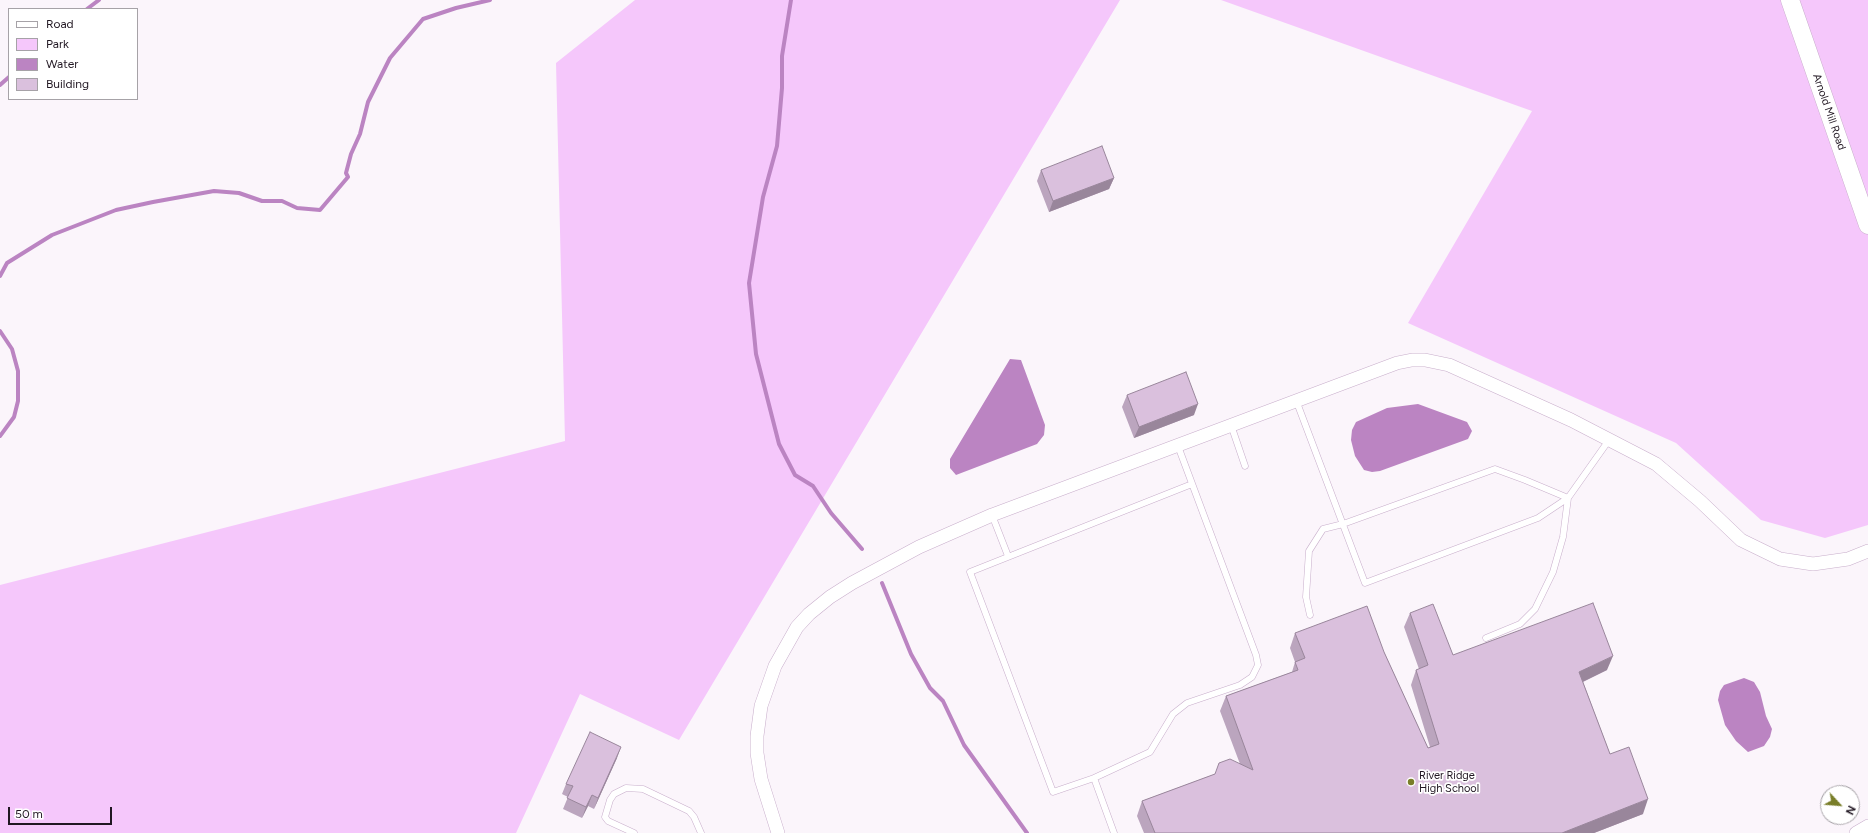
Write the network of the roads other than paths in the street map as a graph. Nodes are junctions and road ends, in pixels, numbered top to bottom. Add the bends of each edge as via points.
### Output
1 (1790, 0) edge
2 (1868, 225) edge
3 (1296, 400) junction
4 (1231, 425) junction
5 (1610, 440) junction
6 (1178, 446) junction
7 (1245, 466) dead end
8 (1192, 484) junction
9 (1568, 498) junction
10 (992, 515) junction
11 (1343, 524) junction
12 (1868, 551) edge
13 (1008, 556) junction
14 (1310, 615) dead end
15 (1486, 638) dead end
16 (1094, 778) junction
17 (1868, 826) edge
18 (634, 833) edge
19 (702, 833) edge
20 (778, 833) edge
21 (1114, 833) edge
22 (1856, 833) edge

1 - 2 main road, Arnold Mill Road
3 - 4 street
3 - 5 street via 1398,363 1425,360 1460,369
3 - 11 lane
4 - 6 street
4 - 7 lane
5 - 9 lane
5 - 12 street via 1656,464 1741,540 1780,559 1813,564 1848,559
6 - 8 lane
6 - 10 street
8 - 13 lane
8 - 16 lane via 1258,665 1252,677 1240,685 1187,703 1172,714 1150,752
9 - 11 lane via 1495,469
9 - 11 lane via 1538,518 1365,583
9 - 15 lane via 1563,537 1553,572 1535,609 1520,624
10 - 13 lane
10 - 20 street via 919,547 852,583 809,614 797,628 775,666 766,688 757,736 760,779
11 - 14 lane via 1323,529 1309,551 1306,597
13 - 16 lane via 970,572 1053,792
16 - 21 lane
17 - 22 street
18 - 19 lane via 608,821 605,817 614,794 626,788 644,789 689,811

